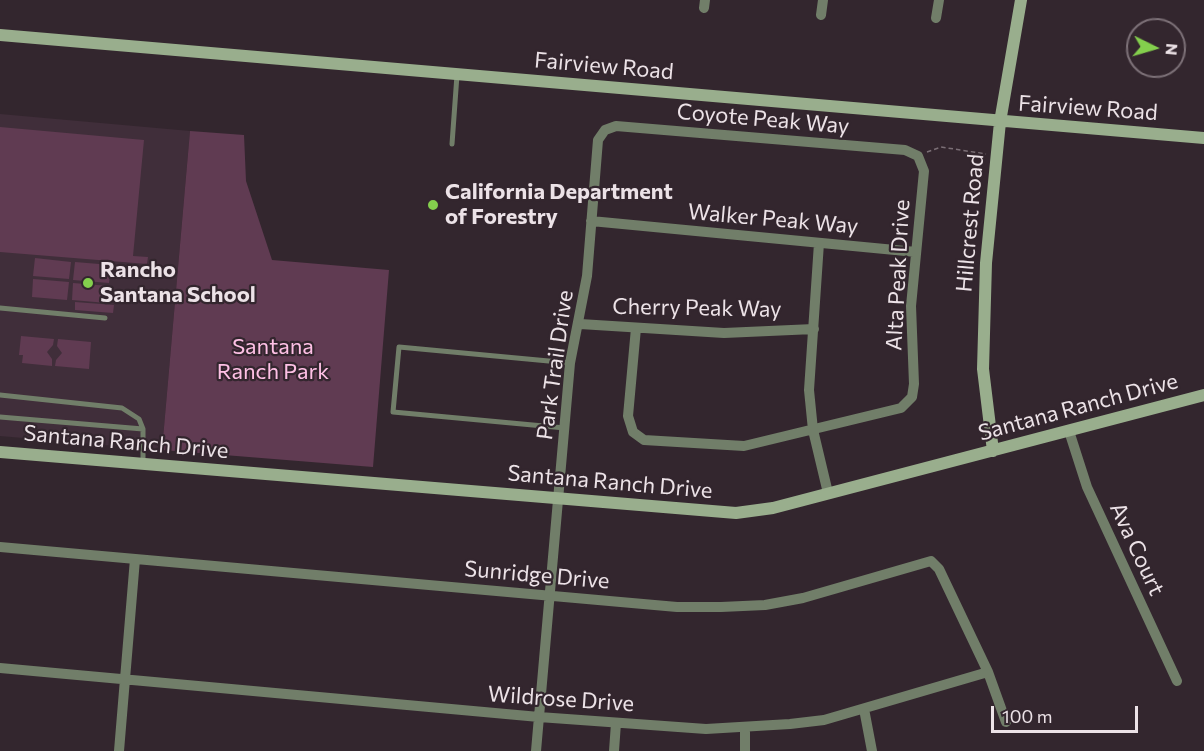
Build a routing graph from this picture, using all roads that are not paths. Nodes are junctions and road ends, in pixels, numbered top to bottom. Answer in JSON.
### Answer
{"nodes":[{"id":1,"x":823,"y":0,"type":"edge"},
{"id":2,"x":939,"y":0,"type":"edge"},
{"id":3,"x":1021,"y":0,"type":"edge"},
{"id":4,"x":821,"y":15,"type":"dead end"},
{"id":5,"x":936,"y":18,"type":"dead end"},
{"id":6,"x":0,"y":34,"type":"edge"},
{"id":7,"x":457,"y":74,"type":"junction"},
{"id":8,"x":1000,"y":122,"type":"junction"},
{"id":9,"x":605,"y":130,"type":"joint"},
{"id":10,"x":1204,"y":138,"type":"edge"},
{"id":11,"x":452,"y":144,"type":"dead end"},
{"id":12,"x":918,"y":156,"type":"joint"},
{"id":13,"x":591,"y":221,"type":"junction"},
{"id":14,"x":819,"y":243,"type":"junction"},
{"id":15,"x":916,"y":252,"type":"junction"},
{"id":16,"x":0,"y":308,"type":"edge"},
{"id":17,"x":105,"y":318,"type":"dead end"},
{"id":18,"x":580,"y":324,"type":"junction"},
{"id":19,"x":636,"y":328,"type":"junction"},
{"id":20,"x":813,"y":328,"type":"junction"},
{"id":21,"x":570,"y":363,"type":"junction"},
{"id":22,"x":0,"y":395,"type":"edge"},
{"id":23,"x":1204,"y":395,"type":"edge"},
{"id":24,"x":0,"y":417,"type":"edge"},
{"id":25,"x":565,"y":428,"type":"junction"},
{"id":26,"x":143,"y":429,"type":"junction"},
{"id":27,"x":813,"y":430,"type":"junction"},
{"id":28,"x":1069,"y":431,"type":"junction"},
{"id":29,"x":993,"y":451,"type":"junction"},
{"id":30,"x":0,"y":452,"type":"edge"},
{"id":31,"x":142,"y":464,"type":"junction"},
{"id":32,"x":828,"y":494,"type":"junction"},
{"id":33,"x":558,"y":500,"type":"junction"},
{"id":34,"x":0,"y":547,"type":"edge"},
{"id":35,"x":135,"y":559,"type":"junction"},
{"id":36,"x":550,"y":595,"type":"junction"},
{"id":37,"x":0,"y":668,"type":"edge"},
{"id":38,"x":988,"y":672,"type":"junction"},
{"id":39,"x":125,"y":680,"type":"junction"},
{"id":40,"x":1177,"y":681,"type":"dead end"},
{"id":41,"x":864,"y":709,"type":"junction"},
{"id":42,"x":539,"y":717,"type":"junction"},
{"id":43,"x":1006,"y":722,"type":"dead end"},
{"id":44,"x":615,"y":723,"type":"junction"},
{"id":45,"x":746,"y":728,"type":"junction"},
{"id":46,"x":120,"y":751,"type":"edge"},
{"id":47,"x":536,"y":751,"type":"edge"},
{"id":48,"x":614,"y":751,"type":"edge"},
{"id":49,"x":745,"y":751,"type":"edge"},
{"id":50,"x":872,"y":751,"type":"edge"}],
"edges":[{"from":1,"to":4,"type":"street"},
{"from":2,"to":5,"type":"street"},
{"from":3,"to":8,"type":"street","name":"Hillcrest Road"},
{"from":6,"to":7,"type":"street","name":"Fairview Road"},
{"from":7,"to":8,"type":"street","name":"Fairview Road"},
{"from":7,"to":11,"type":"lane"},
{"from":8,"to":10,"type":"street","name":"Fairview Road"},
{"from":8,"to":29,"type":"street","name":"Hillcrest Road"},
{"from":9,"to":12,"type":"street","name":"Coyote Peak Way"},
{"from":9,"to":13,"type":"street","name":"Park Trail Drive"},
{"from":12,"to":15,"type":"street","name":"Alta Peak Drive"},
{"from":13,"to":14,"type":"street","name":"Walker Peak Way"},
{"from":13,"to":18,"type":"street","name":"Park Trail Drive"},
{"from":14,"to":15,"type":"street","name":"Walker Peak Way"},
{"from":14,"to":20,"type":"street"},
{"from":15,"to":27,"type":"street","name":"Alta Peak Drive"},
{"from":16,"to":17,"type":"lane"},
{"from":18,"to":19,"type":"street","name":"Cherry Peak Way"},
{"from":18,"to":21,"type":"street","name":"Park Trail Drive"},
{"from":19,"to":20,"type":"street","name":"Cherry Peak Way"},
{"from":19,"to":27,"type":"street"},
{"from":20,"to":27,"type":"street"},
{"from":21,"to":25,"type":"street","name":"Park Trail Drive"},
{"from":21,"to":25,"type":"lane"},
{"from":22,"to":26,"type":"lane"},
{"from":23,"to":28,"type":"street","name":"Santana Ranch Drive"},
{"from":24,"to":26,"type":"lane"},
{"from":25,"to":33,"type":"street","name":"Park Trail Drive"},
{"from":26,"to":31,"type":"lane"},
{"from":27,"to":32,"type":"street"},
{"from":28,"to":29,"type":"street","name":"Santana Ranch Drive"},
{"from":28,"to":40,"type":"street","name":"Ava Court"},
{"from":29,"to":32,"type":"street","name":"Santana Ranch Drive"},
{"from":30,"to":31,"type":"street","name":"Santana Ranch Drive"},
{"from":31,"to":33,"type":"street","name":"Santana Ranch Drive"},
{"from":32,"to":33,"type":"street","name":"Santana Ranch Drive"},
{"from":33,"to":36,"type":"street","name":"Park Trail Drive"},
{"from":34,"to":35,"type":"street","name":"Sunridge Drive"},
{"from":35,"to":36,"type":"street","name":"Sunridge Drive"},
{"from":35,"to":39,"type":"street"},
{"from":36,"to":38,"type":"street","name":"Sunridge Drive"},
{"from":36,"to":42,"type":"street","name":"Park Trail Drive"},
{"from":37,"to":39,"type":"street","name":"Wildrose Drive"},
{"from":38,"to":41,"type":"street","name":"Wildrose Drive"},
{"from":38,"to":43,"type":"street"},
{"from":39,"to":42,"type":"street","name":"Wildrose Drive"},
{"from":39,"to":46,"type":"street"},
{"from":41,"to":45,"type":"street","name":"Wildrose Drive"},
{"from":41,"to":50,"type":"street"},
{"from":42,"to":44,"type":"street","name":"Wildrose Drive"},
{"from":42,"to":47,"type":"street","name":"Park Trail Drive"},
{"from":44,"to":45,"type":"street","name":"Wildrose Drive"},
{"from":44,"to":48,"type":"street"},
{"from":45,"to":49,"type":"street"}]}
